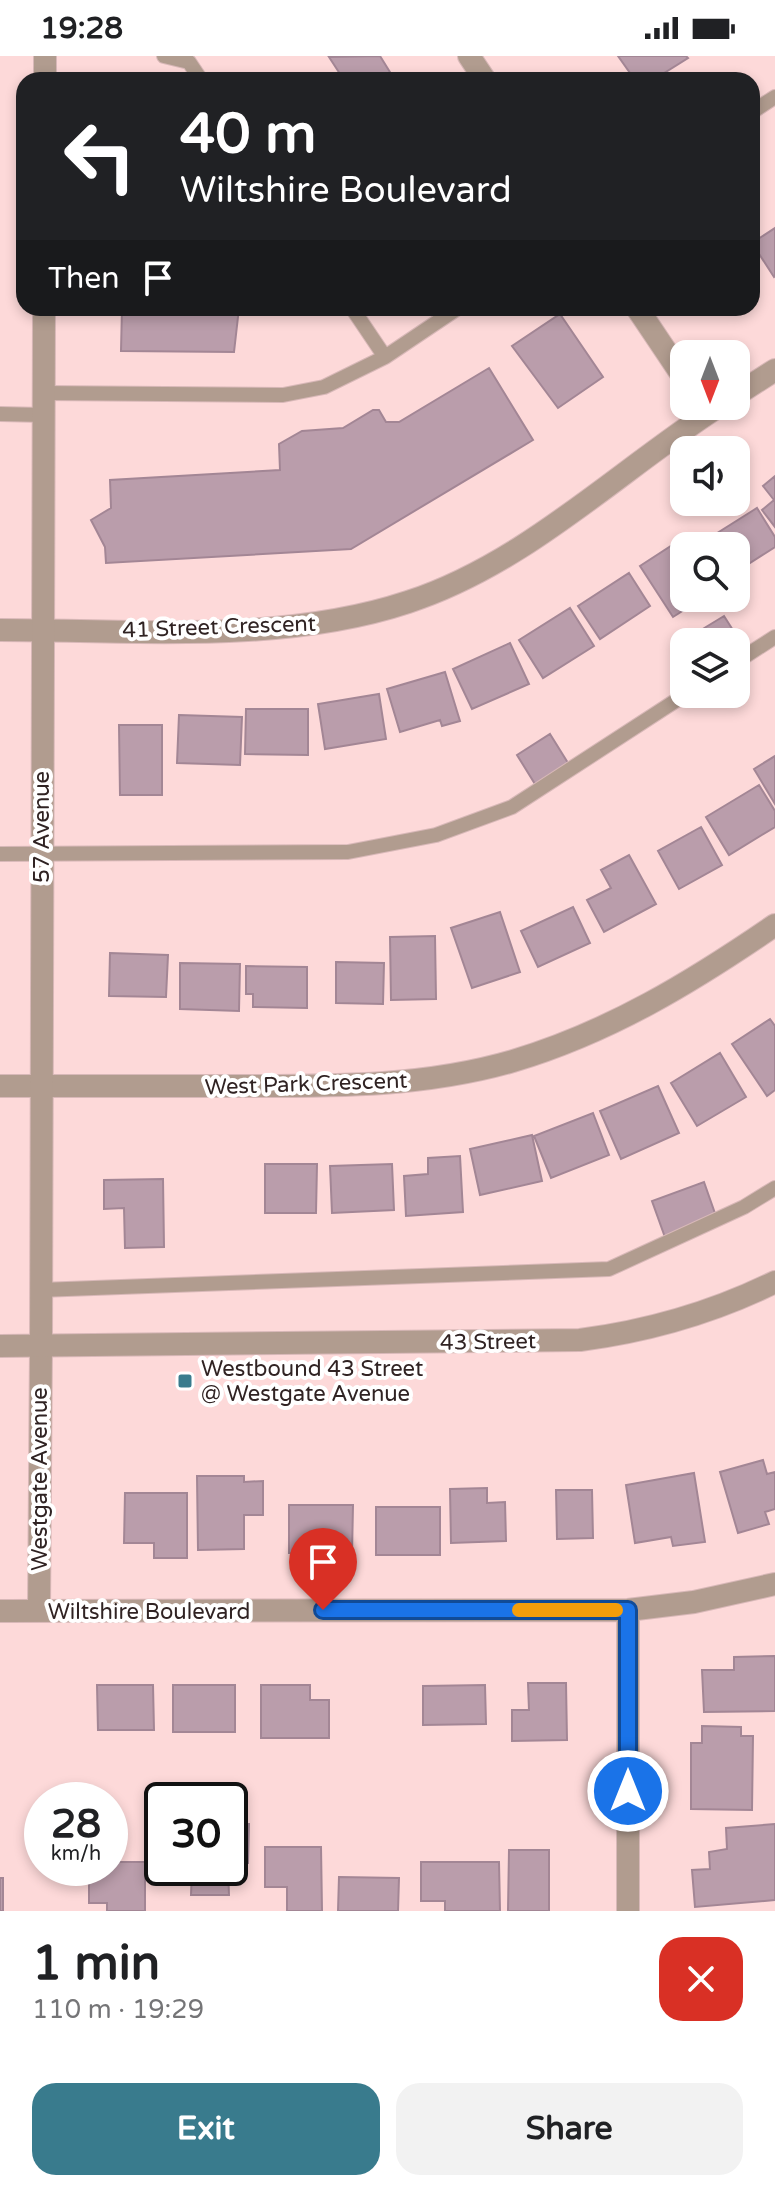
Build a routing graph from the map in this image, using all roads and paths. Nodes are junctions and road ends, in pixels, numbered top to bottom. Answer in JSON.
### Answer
{"nodes":[{"id":1,"x":164,"y":56,"type":"edge"},
{"id":2,"x":196,"y":72,"type":"edge"},
{"id":3,"x":44,"y":316,"type":"edge"},
{"id":4,"x":357,"y":316,"type":"edge"},
{"id":5,"x":446,"y":316,"type":"edge"},
{"id":6,"x":642,"y":316,"type":"edge"},
{"id":7,"x":385,"y":357,"type":"junction"},
{"id":8,"x":670,"y":357,"type":"edge"},
{"id":9,"x":775,"y":370,"type":"edge"},
{"id":10,"x":750,"y":386,"type":"edge"},
{"id":11,"x":43,"y":404,"type":"junction"},
{"id":12,"x":0,"y":414,"type":"edge"},
{"id":13,"x":694,"y":420,"type":"edge"},
{"id":14,"x":0,"y":630,"type":"edge"},
{"id":15,"x":42,"y":630,"type":"junction"},
{"id":16,"x":775,"y":637,"type":"edge"},
{"id":17,"x":750,"y":653,"type":"edge"},
{"id":18,"x":670,"y":704,"type":"edge"},
{"id":19,"x":41,"y":853,"type":"junction"},
{"id":20,"x":0,"y":854,"type":"edge"},
{"id":21,"x":775,"y":925,"type":"edge"},
{"id":22,"x":0,"y":1086,"type":"edge"},
{"id":23,"x":41,"y":1086,"type":"junction"},
{"id":24,"x":775,"y":1188,"type":"edge"},
{"id":25,"x":775,"y":1282,"type":"edge"},
{"id":26,"x":40,"y":1290,"type":"junction"},
{"id":27,"x":0,"y":1346,"type":"edge"},
{"id":28,"x":41,"y":1346,"type":"junction"},
{"id":29,"x":775,"y":1584,"type":"edge"},
{"id":30,"x":628,"y":1610,"type":"junction"},
{"id":31,"x":0,"y":1611,"type":"edge"},
{"id":32,"x":39,"y":1611,"type":"junction"},
{"id":33,"x":628,"y":1911,"type":"edge"}],
"edges":[{"from":1,"to":2,"type":"lane"},
{"from":3,"to":11,"type":"street","name":"57 Avenue"},
{"from":4,"to":7,"type":"lane"},
{"from":5,"to":7,"type":"lane"},
{"from":6,"to":8,"type":"street"},
{"from":7,"to":11,"type":"lane"},
{"from":9,"to":10,"type":"street"},
{"from":11,"to":12,"type":"lane"},
{"from":11,"to":15,"type":"street","name":"57 Avenue"},
{"from":13,"to":15,"type":"street","name":"41 Street Crescent"},
{"from":14,"to":15,"type":"street","name":"41 Street Crescent"},
{"from":15,"to":19,"type":"street","name":"57 Avenue"},
{"from":16,"to":17,"type":"lane"},
{"from":18,"to":19,"type":"lane"},
{"from":19,"to":20,"type":"lane"},
{"from":19,"to":23,"type":"street","name":"57 Avenue"},
{"from":21,"to":23,"type":"street","name":"West Park Crescent"},
{"from":22,"to":23,"type":"street","name":"West Park Crescent"},
{"from":23,"to":26,"type":"street","name":"57 Avenue"},
{"from":24,"to":26,"type":"lane"},
{"from":25,"to":28,"type":"street","name":"43 Street"},
{"from":26,"to":28,"type":"street","name":"57 Avenue"},
{"from":27,"to":28,"type":"street","name":"43 Street"},
{"from":28,"to":32,"type":"street","name":"Westgate Avenue"},
{"from":29,"to":30,"type":"street","name":"Wiltshire Boulevard"},
{"from":30,"to":32,"type":"street","name":"Wiltshire Boulevard"},
{"from":30,"to":33,"type":"street"},
{"from":31,"to":32,"type":"street","name":"Wiltshire Boulevard"}]}
